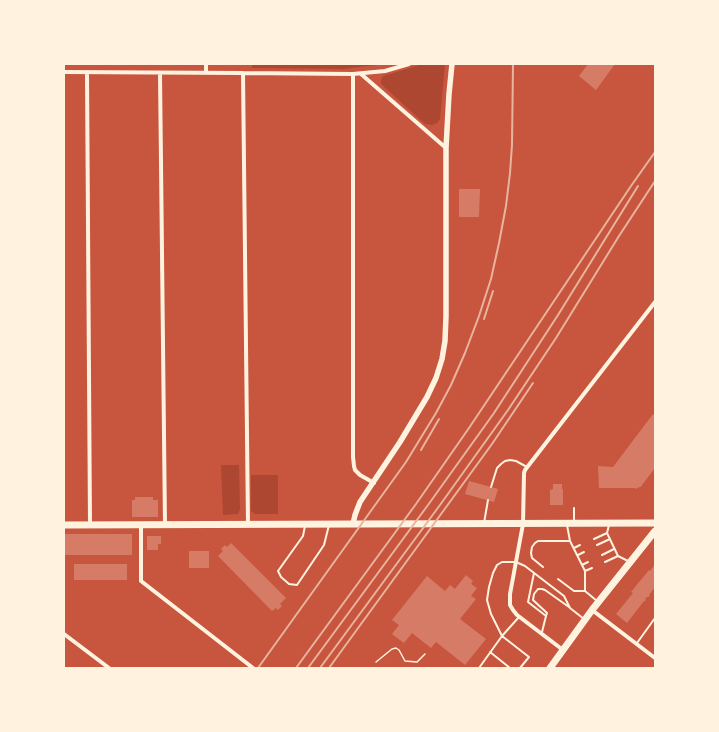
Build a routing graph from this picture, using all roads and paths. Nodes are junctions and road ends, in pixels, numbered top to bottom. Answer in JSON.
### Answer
{"nodes":[{"id":1,"x":206,"y":64,"type":"edge"},
{"id":2,"x":409,"y":64,"type":"edge"},
{"id":3,"x":452,"y":64,"type":"edge"},
{"id":4,"x":64,"y":72,"type":"edge"},
{"id":5,"x":87,"y":73,"type":"junction"},
{"id":6,"x":160,"y":73,"type":"junction"},
{"id":7,"x":206,"y":73,"type":"junction"},
{"id":8,"x":243,"y":73,"type":"junction"},
{"id":9,"x":353,"y":74,"type":"junction"},
{"id":10,"x":361,"y":74,"type":"junction"},
{"id":11,"x":446,"y":148,"type":"junction"},
{"id":12,"x":655,"y":302,"type":"edge"},
{"id":13,"x":527,"y":467,"type":"junction"},
{"id":14,"x":374,"y":483,"type":"junction"},
{"id":15,"x":491,"y":487,"type":"dead end"},
{"id":16,"x":488,"y":500,"type":"dead end"},
{"id":17,"x":574,"y":508,"type":"dead end"},
{"id":18,"x":655,"y":523,"type":"edge"},
{"id":19,"x":306,"y":524,"type":"junction"},
{"id":20,"x":330,"y":524,"type":"junction"},
{"id":21,"x":353,"y":524,"type":"junction"},
{"id":22,"x":483,"y":524,"type":"junction"},
{"id":23,"x":523,"y":524,"type":"junction"},
{"id":24,"x":570,"y":524,"type":"junction"},
{"id":25,"x":610,"y":524,"type":"junction"},
{"id":26,"x":64,"y":525,"type":"edge"},
{"id":27,"x":90,"y":525,"type":"junction"},
{"id":28,"x":141,"y":525,"type":"junction"},
{"id":29,"x":165,"y":525,"type":"junction"},
{"id":30,"x":248,"y":525,"type":"junction"},
{"id":31,"x":655,"y":531,"type":"edge"},
{"id":32,"x":607,"y":533,"type":"junction"},
{"id":33,"x":594,"y":538,"type":"dead end"},
{"id":34,"x":610,"y":539,"type":"junction"},
{"id":35,"x":570,"y":541,"type":"junction"},
{"id":36,"x":580,"y":545,"type":"dead end"},
{"id":37,"x":597,"y":545,"type":"dead end"},
{"id":38,"x":574,"y":548,"type":"junction"},
{"id":39,"x":614,"y":549,"type":"junction"},
{"id":40,"x":584,"y":552,"type":"dead end"},
{"id":41,"x":602,"y":555,"type":"dead end"},
{"id":42,"x":577,"y":556,"type":"junction"},
{"id":43,"x":618,"y":556,"type":"junction"},
{"id":44,"x":516,"y":562,"type":"junction"},
{"id":45,"x":588,"y":562,"type":"dead end"},
{"id":46,"x":605,"y":562,"type":"dead end"},
{"id":47,"x":630,"y":562,"type":"junction"},
{"id":48,"x":582,"y":565,"type":"junction"},
{"id":49,"x":543,"y":567,"type":"dead end"},
{"id":50,"x":592,"y":568,"type":"dead end"},
{"id":51,"x":586,"y":572,"type":"junction"},
{"id":52,"x":534,"y":573,"type":"junction"},
{"id":53,"x":558,"y":579,"type":"dead end"},
{"id":54,"x":585,"y":592,"type":"junction"},
{"id":55,"x":599,"y":602,"type":"junction"},
{"id":56,"x":570,"y":608,"type":"junction"},
{"id":57,"x":592,"y":610,"type":"junction"},
{"id":58,"x":546,"y":616,"type":"junction"},
{"id":59,"x":519,"y":617,"type":"junction"},
{"id":60,"x":655,"y":618,"type":"edge"},
{"id":61,"x":585,"y":620,"type":"junction"},
{"id":62,"x":64,"y":634,"type":"edge"},
{"id":63,"x":541,"y":634,"type":"junction"},
{"id":64,"x":502,"y":636,"type":"junction"},
{"id":65,"x":637,"y":644,"type":"junction"},
{"id":66,"x":563,"y":650,"type":"junction"},
{"id":67,"x":490,"y":652,"type":"junction"},
{"id":68,"x":425,"y":654,"type":"dead end"},
{"id":69,"x":655,"y":658,"type":"edge"},
{"id":70,"x":376,"y":662,"type":"dead end"},
{"id":71,"x":109,"y":668,"type":"edge"},
{"id":72,"x":253,"y":668,"type":"edge"},
{"id":73,"x":479,"y":668,"type":"edge"},
{"id":74,"x":510,"y":668,"type":"edge"},
{"id":75,"x":520,"y":668,"type":"edge"},
{"id":76,"x":550,"y":668,"type":"edge"}],
"edges":[{"from":1,"to":7,"type":"street"},
{"from":2,"to":10,"type":"street"},
{"from":3,"to":11,"type":"street"},
{"from":4,"to":5,"type":"street"},
{"from":5,"to":6,"type":"street"},
{"from":5,"to":27,"type":"street"},
{"from":6,"to":7,"type":"street"},
{"from":6,"to":29,"type":"street"},
{"from":7,"to":8,"type":"street"},
{"from":8,"to":9,"type":"street"},
{"from":8,"to":30,"type":"street"},
{"from":9,"to":10,"type":"street"},
{"from":9,"to":14,"type":"street"},
{"from":10,"to":11,"type":"street"},
{"from":11,"to":14,"type":"street"},
{"from":12,"to":13,"type":"street"},
{"from":13,"to":15,"type":"lane"},
{"from":13,"to":23,"type":"street"},
{"from":14,"to":21,"type":"street"},
{"from":16,"to":22,"type":"lane"},
{"from":17,"to":24,"type":"lane"},
{"from":18,"to":25,"type":"main road"},
{"from":19,"to":20,"type":"main road"},
{"from":19,"to":20,"type":"lane"},
{"from":19,"to":30,"type":"main road"},
{"from":20,"to":21,"type":"main road"},
{"from":21,"to":22,"type":"main road"},
{"from":22,"to":23,"type":"main road"},
{"from":23,"to":24,"type":"main road"},
{"from":23,"to":44,"type":"street"},
{"from":24,"to":25,"type":"main road"},
{"from":24,"to":35,"type":"lane"},
{"from":25,"to":32,"type":"lane"},
{"from":26,"to":27,"type":"main road"},
{"from":27,"to":28,"type":"main road"},
{"from":28,"to":29,"type":"main road"},
{"from":28,"to":72,"type":"street"},
{"from":29,"to":30,"type":"main road"},
{"from":31,"to":47,"type":"main road"},
{"from":32,"to":33,"type":"lane"},
{"from":32,"to":34,"type":"lane"},
{"from":34,"to":37,"type":"lane"},
{"from":34,"to":39,"type":"lane"},
{"from":35,"to":38,"type":"lane"},
{"from":35,"to":49,"type":"lane"},
{"from":36,"to":38,"type":"lane"},
{"from":38,"to":42,"type":"lane"},
{"from":39,"to":41,"type":"lane"},
{"from":39,"to":43,"type":"lane"},
{"from":40,"to":42,"type":"lane"},
{"from":42,"to":48,"type":"lane"},
{"from":43,"to":46,"type":"lane"},
{"from":43,"to":47,"type":"lane"},
{"from":44,"to":52,"type":"lane"},
{"from":44,"to":59,"type":"street"},
{"from":44,"to":64,"type":"lane"},
{"from":45,"to":48,"type":"lane"},
{"from":47,"to":55,"type":"main road"},
{"from":48,"to":51,"type":"lane"},
{"from":50,"to":51,"type":"lane"},
{"from":51,"to":54,"type":"lane"},
{"from":52,"to":56,"type":"lane"},
{"from":52,"to":58,"type":"lane"},
{"from":53,"to":54,"type":"lane"},
{"from":54,"to":55,"type":"lane"},
{"from":55,"to":57,"type":"main road"},
{"from":56,"to":58,"type":"lane"},
{"from":56,"to":61,"type":"lane"},
{"from":57,"to":61,"type":"main road"},
{"from":57,"to":65,"type":"street"},
{"from":58,"to":63,"type":"lane"},
{"from":59,"to":63,"type":"street"},
{"from":59,"to":64,"type":"lane"},
{"from":60,"to":65,"type":"lane"},
{"from":61,"to":66,"type":"main road"},
{"from":62,"to":71,"type":"street"},
{"from":63,"to":66,"type":"street"},
{"from":64,"to":67,"type":"lane"},
{"from":64,"to":75,"type":"lane"},
{"from":65,"to":69,"type":"street"},
{"from":66,"to":76,"type":"main road"},
{"from":67,"to":73,"type":"lane"},
{"from":67,"to":74,"type":"lane"},
{"from":68,"to":70,"type":"path"}]}
